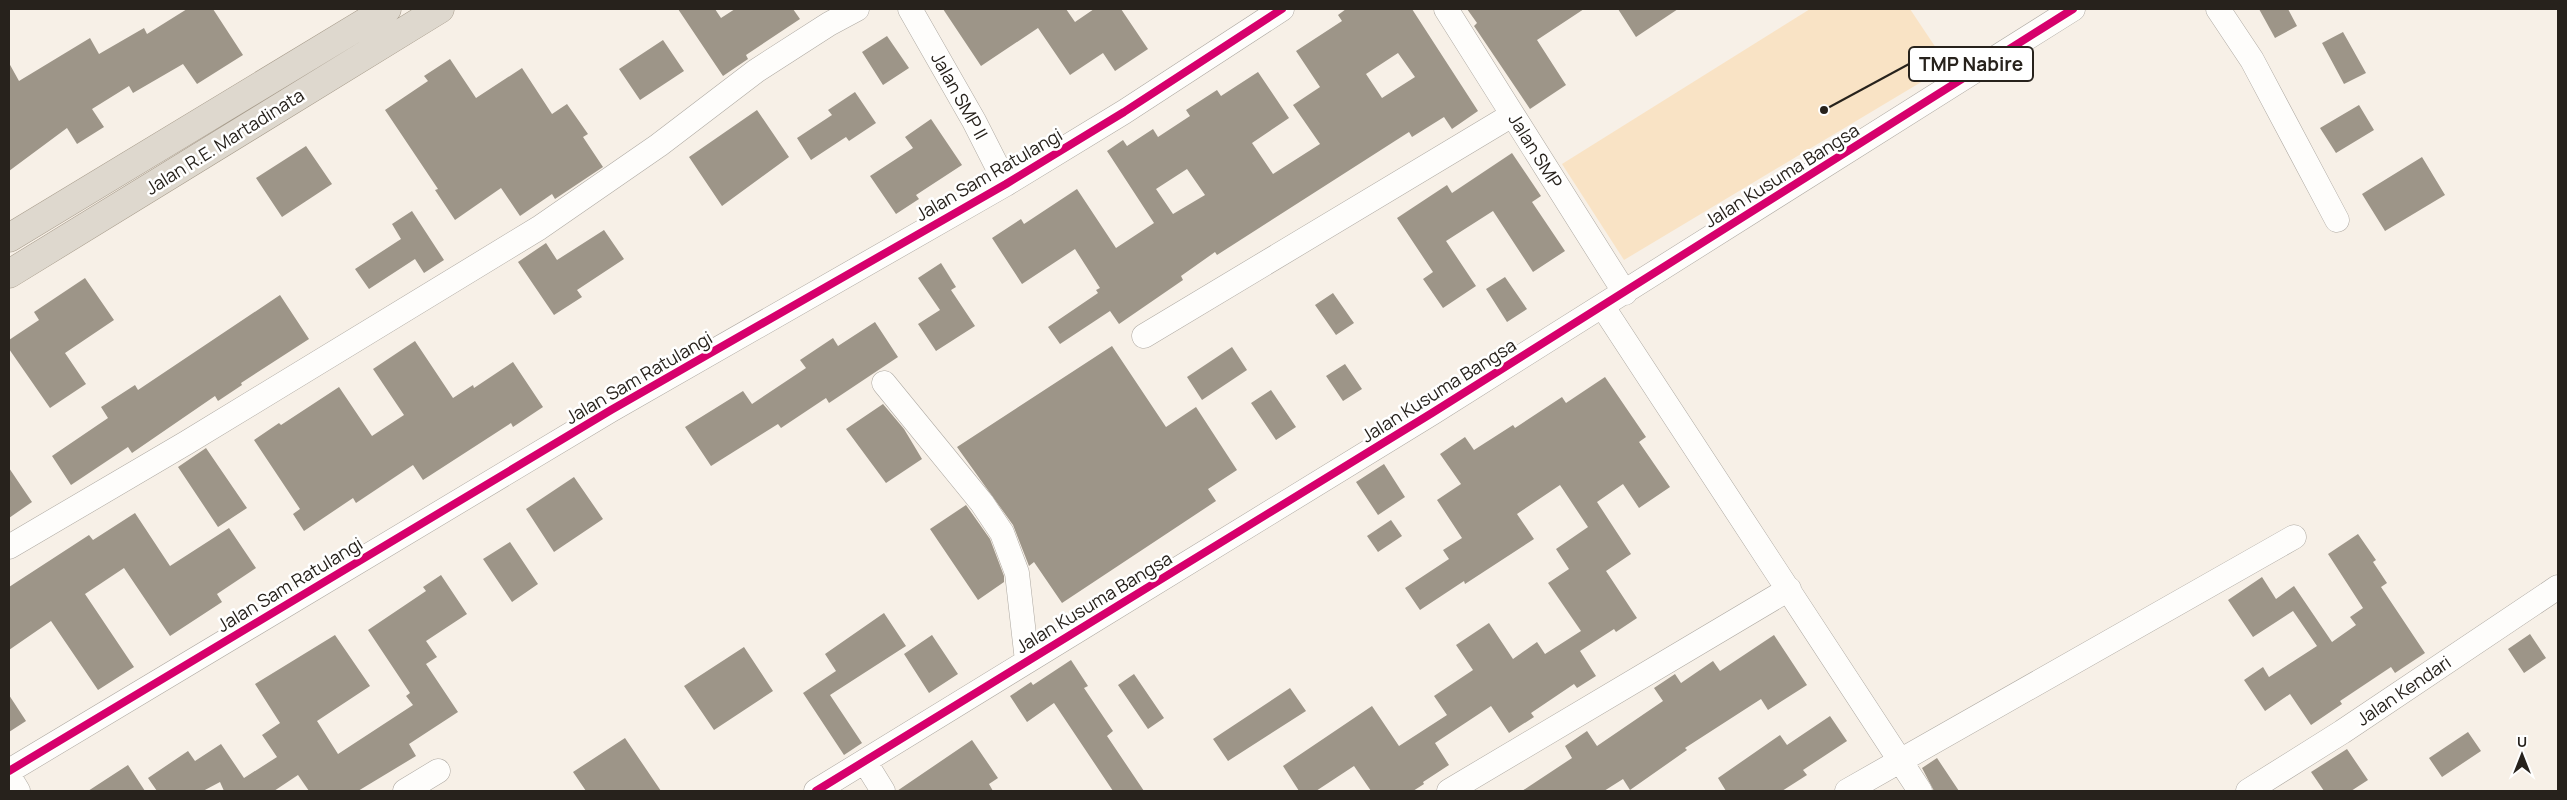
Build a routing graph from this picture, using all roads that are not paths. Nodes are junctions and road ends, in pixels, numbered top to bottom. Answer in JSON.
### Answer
{"nodes":[{"id":1,"x":387,"y":9,"type":"edge"},
{"id":2,"x":440,"y":9,"type":"edge"},
{"id":3,"x":857,"y":9,"type":"edge"},
{"id":4,"x":910,"y":9,"type":"edge"},
{"id":5,"x":1282,"y":9,"type":"edge"},
{"id":6,"x":1446,"y":9,"type":"edge"},
{"id":7,"x":2073,"y":9,"type":"edge"},
{"id":8,"x":2218,"y":9,"type":"edge"},
{"id":9,"x":1512,"y":115,"type":"junction"},
{"id":10,"x":1006,"y":184,"type":"junction"},
{"id":11,"x":71,"y":200,"type":"junction"},
{"id":12,"x":2337,"y":220,"type":"dead end"},
{"id":13,"x":89,"y":226,"type":"junction"},
{"id":14,"x":9,"y":238,"type":"edge"},
{"id":15,"x":9,"y":274,"type":"edge"},
{"id":16,"x":1625,"y":293,"type":"junction"},
{"id":17,"x":1603,"y":307,"type":"junction"},
{"id":18,"x":1144,"y":336,"type":"dead end"},
{"id":19,"x":884,"y":383,"type":"dead end"},
{"id":20,"x":2294,"y":537,"type":"dead end"},
{"id":21,"x":9,"y":547,"type":"edge"},
{"id":22,"x":2558,"y":587,"type":"edge"},
{"id":23,"x":1789,"y":590,"type":"junction"},
{"id":24,"x":1027,"y":661,"type":"junction"},
{"id":25,"x":1900,"y":761,"type":"junction"},
{"id":26,"x":865,"y":762,"type":"junction"},
{"id":27,"x":9,"y":771,"type":"edge"},
{"id":28,"x":438,"y":771,"type":"dead end"},
{"id":29,"x":9,"y":776,"type":"edge"},
{"id":30,"x":18,"y":791,"type":"edge"},
{"id":31,"x":406,"y":791,"type":"edge"},
{"id":32,"x":816,"y":791,"type":"edge"},
{"id":33,"x":883,"y":791,"type":"edge"},
{"id":34,"x":1449,"y":791,"type":"edge"},
{"id":35,"x":1847,"y":791,"type":"edge"},
{"id":36,"x":1920,"y":791,"type":"edge"},
{"id":37,"x":2248,"y":791,"type":"edge"}],
"edges":[{"from":1,"to":11,"type":"highway","name":"Jalan R.E. Martadinata"},
{"from":2,"to":13,"type":"highway","name":"Jalan R.E. Martadinata"},
{"from":3,"to":21,"type":"street"},
{"from":4,"to":10,"type":"street","name":"Jalan SMP II"},
{"from":5,"to":10,"type":"street","name":"Jalan Sam Ratulangi"},
{"from":6,"to":9,"type":"street","name":"Jalan SMP"},
{"from":7,"to":16,"type":"street","name":"Jalan Kusuma Bangsa"},
{"from":8,"to":12,"type":"street"},
{"from":9,"to":16,"type":"street","name":"Jalan SMP"},
{"from":9,"to":18,"type":"street"},
{"from":10,"to":27,"type":"street","name":"Jalan Sam Ratulangi"},
{"from":11,"to":13,"type":"highway"},
{"from":11,"to":14,"type":"highway","name":"Jalan R.E. Martadinata"},
{"from":13,"to":15,"type":"highway","name":"Jalan R.E. Martadinata"},
{"from":16,"to":17,"type":"street","name":"Jalan Kusuma Bangsa"},
{"from":17,"to":23,"type":"street"},
{"from":17,"to":24,"type":"street","name":"Jalan Kusuma Bangsa"},
{"from":19,"to":24,"type":"street"},
{"from":20,"to":25,"type":"street"},
{"from":22,"to":37,"type":"street","name":"Jalan Kendari"},
{"from":23,"to":25,"type":"street"},
{"from":23,"to":34,"type":"street"},
{"from":24,"to":26,"type":"street","name":"Jalan Kusuma Bangsa"},
{"from":25,"to":35,"type":"street"},
{"from":25,"to":36,"type":"street"},
{"from":26,"to":32,"type":"street","name":"Jalan Kusuma Bangsa"},
{"from":26,"to":33,"type":"street"},
{"from":28,"to":31,"type":"street"},
{"from":29,"to":30,"type":"street"}]}
